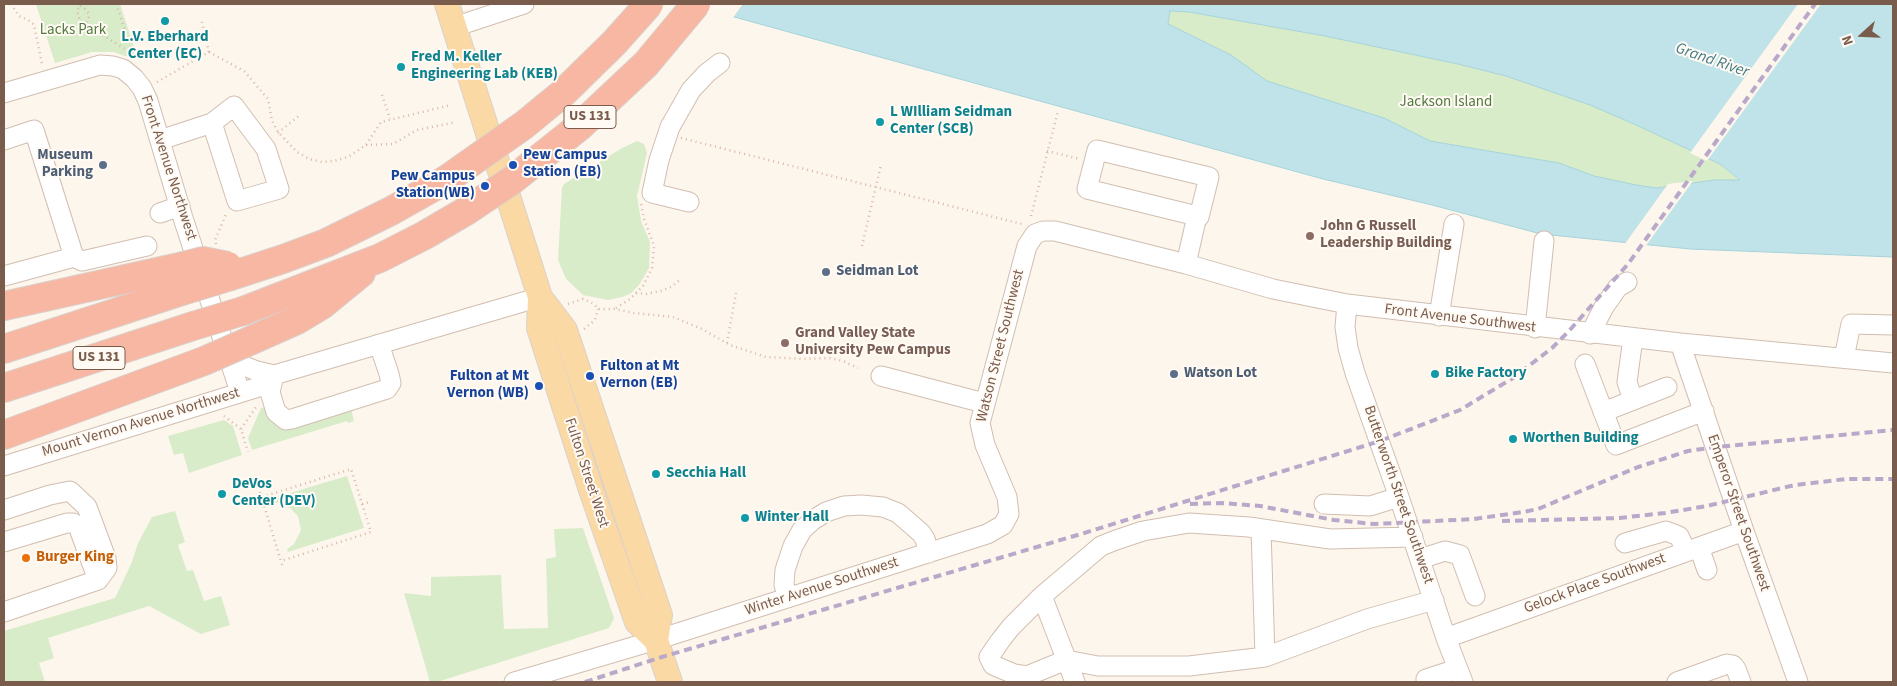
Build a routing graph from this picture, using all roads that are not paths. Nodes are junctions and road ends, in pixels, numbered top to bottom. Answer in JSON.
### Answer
{"nodes":[{"id":1,"x":446,"y":4,"type":"edge"},
{"id":2,"x":524,"y":4,"type":"edge"},
{"id":3,"x":649,"y":4,"type":"edge"},
{"id":4,"x":696,"y":4,"type":"edge"},
{"id":5,"x":454,"y":27,"type":"junction"},
{"id":6,"x":720,"y":63,"type":"dead end"},
{"id":7,"x":4,"y":93,"type":"edge"},
{"id":8,"x":212,"y":123,"type":"junction"},
{"id":9,"x":4,"y":140,"type":"edge"},
{"id":10,"x":160,"y":140,"type":"junction"},
{"id":11,"x":688,"y":202,"type":"dead end"},
{"id":12,"x":182,"y":212,"type":"junction"},
{"id":13,"x":1197,"y":216,"type":"junction"},
{"id":14,"x":162,"y":218,"type":"dead end"},
{"id":15,"x":1454,"y":224,"type":"dead end"},
{"id":16,"x":1029,"y":225,"type":"joint"},
{"id":17,"x":1544,"y":241,"type":"dead end"},
{"id":18,"x":147,"y":246,"type":"dead end"},
{"id":19,"x":74,"y":257,"type":"junction"},
{"id":20,"x":380,"y":258,"type":"junction"},
{"id":21,"x":1186,"y":264,"type":"junction"},
{"id":22,"x":4,"y":276,"type":"edge"},
{"id":23,"x":179,"y":279,"type":"junction"},
{"id":24,"x":1627,"y":282,"type":"dead end"},
{"id":25,"x":540,"y":297,"type":"junction"},
{"id":26,"x":1347,"y":304,"type":"junction"},
{"id":27,"x":4,"y":306,"type":"edge"},
{"id":28,"x":1439,"y":316,"type":"junction"},
{"id":29,"x":1893,"y":324,"type":"edge"},
{"id":30,"x":1535,"y":328,"type":"junction"},
{"id":31,"x":1590,"y":334,"type":"junction"},
{"id":32,"x":1633,"y":338,"type":"junction"},
{"id":33,"x":379,"y":344,"type":"junction"},
{"id":34,"x":1680,"y":344,"type":"junction"},
{"id":35,"x":4,"y":349,"type":"edge"},
{"id":36,"x":215,"y":356,"type":"junction"},
{"id":37,"x":1844,"y":358,"type":"junction"},
{"id":38,"x":1893,"y":363,"type":"edge"},
{"id":39,"x":1585,"y":364,"type":"dead end"},
{"id":40,"x":274,"y":375,"type":"junction"},
{"id":41,"x":881,"y":376,"type":"dead end"},
{"id":42,"x":1667,"y":386,"type":"dead end"},
{"id":43,"x":4,"y":388,"type":"edge"},
{"id":44,"x":240,"y":392,"type":"junction"},
{"id":45,"x":1633,"y":400,"type":"junction"},
{"id":46,"x":984,"y":403,"type":"junction"},
{"id":47,"x":1704,"y":411,"type":"junction"},
{"id":48,"x":1603,"y":412,"type":"junction"},
{"id":49,"x":4,"y":435,"type":"edge"},
{"id":50,"x":4,"y":466,"type":"edge"},
{"id":51,"x":1399,"y":497,"type":"junction"},
{"id":52,"x":1324,"y":504,"type":"dead end"},
{"id":53,"x":4,"y":510,"type":"edge"},
{"id":54,"x":1261,"y":529,"type":"junction"},
{"id":55,"x":1744,"y":532,"type":"junction"},
{"id":56,"x":987,"y":534,"type":"joint"},
{"id":57,"x":1413,"y":537,"type":"junction"},
{"id":58,"x":4,"y":542,"type":"edge"},
{"id":59,"x":1625,"y":542,"type":"dead end"},
{"id":60,"x":1693,"y":549,"type":"junction"},
{"id":61,"x":929,"y":553,"type":"junction"},
{"id":62,"x":1420,"y":559,"type":"junction"},
{"id":63,"x":1707,"y":570,"type":"dead end"},
{"id":64,"x":98,"y":580,"type":"junction"},
{"id":65,"x":1042,"y":596,"type":"junction"},
{"id":66,"x":1475,"y":596,"type":"dead end"},
{"id":67,"x":788,"y":598,"type":"junction"},
{"id":68,"x":1434,"y":600,"type":"junction"},
{"id":69,"x":4,"y":612,"type":"edge"},
{"id":70,"x":1446,"y":638,"type":"junction"},
{"id":71,"x":656,"y":640,"type":"junction"},
{"id":72,"x":1265,"y":658,"type":"junction"},
{"id":73,"x":1066,"y":660,"type":"junction"},
{"id":74,"x":1460,"y":676,"type":"edge"},
{"id":75,"x":1426,"y":679,"type":"dead end"},
{"id":76,"x":514,"y":682,"type":"edge"},
{"id":77,"x":670,"y":682,"type":"edge"},
{"id":78,"x":1075,"y":682,"type":"edge"},
{"id":79,"x":1677,"y":682,"type":"edge"},
{"id":80,"x":1741,"y":682,"type":"edge"},
{"id":81,"x":1798,"y":682,"type":"edge"}],
"edges":[{"from":1,"to":5,"type":"main road","name":"Fulton Street West"},
{"from":2,"to":5,"type":"street"},
{"from":3,"to":23,"type":"highway","number":"US 131","bridge":true},
{"from":4,"to":20,"type":"highway","number":"US 131","bridge":true},
{"from":5,"to":25,"type":"main road","name":"Fulton Street West"},
{"from":6,"to":11,"type":"street"},
{"from":7,"to":10,"type":"street","name":"Front Avenue Northwest"},
{"from":8,"to":8,"type":"street"},
{"from":8,"to":10,"type":"street"},
{"from":9,"to":19,"type":"street"},
{"from":10,"to":12,"type":"street","name":"Front Avenue Northwest"},
{"from":12,"to":14,"type":"street"},
{"from":12,"to":36,"type":"street","name":"Front Avenue Northwest"},
{"from":13,"to":13,"type":"street"},
{"from":13,"to":21,"type":"street"},
{"from":15,"to":28,"type":"street"},
{"from":16,"to":21,"type":"street","name":"Front Avenue Southwest"},
{"from":16,"to":46,"type":"street","name":"Watson Street Southwest"},
{"from":17,"to":30,"type":"street"},
{"from":18,"to":19,"type":"street"},
{"from":19,"to":22,"type":"street"},
{"from":20,"to":36,"type":"highway","bridge":true},
{"from":20,"to":43,"type":"highway","number":"US 131","bridge":true},
{"from":21,"to":26,"type":"street","name":"Front Avenue Southwest"},
{"from":23,"to":27,"type":"highway"},
{"from":23,"to":35,"type":"highway","number":"US 131"},
{"from":24,"to":31,"type":"street"},
{"from":25,"to":33,"type":"street","name":"Mount Vernon Avenue Northwest"},
{"from":25,"to":71,"type":"main road","name":"Fulton Street West"},
{"from":26,"to":28,"type":"street","name":"Front Avenue Southwest"},
{"from":26,"to":51,"type":"street","name":"Butterworth Street Southwest"},
{"from":28,"to":30,"type":"street","name":"Front Avenue Southwest"},
{"from":29,"to":37,"type":"street"},
{"from":30,"to":31,"type":"street","name":"Front Avenue Southwest"},
{"from":31,"to":32,"type":"street","name":"Front Avenue Southwest"},
{"from":32,"to":34,"type":"street","name":"Front Avenue Southwest"},
{"from":32,"to":45,"type":"street"},
{"from":33,"to":40,"type":"street","name":"Mount Vernon Avenue Northwest"},
{"from":33,"to":40,"type":"street"},
{"from":34,"to":37,"type":"street","name":"Front Avenue Southwest"},
{"from":34,"to":47,"type":"street","name":"Emperor Street Southwest"},
{"from":36,"to":40,"type":"street","name":"Mount Vernon Avenue Northwest"},
{"from":36,"to":44,"type":"street","name":"Front Avenue Northwest"},
{"from":36,"to":49,"type":"highway"},
{"from":37,"to":38,"type":"street","name":"Front Avenue Southwest"},
{"from":39,"to":48,"type":"street"},
{"from":40,"to":44,"type":"street","name":"Mount Vernon Avenue Northwest"},
{"from":41,"to":46,"type":"street"},
{"from":42,"to":45,"type":"street"},
{"from":44,"to":50,"type":"street","name":"Mount Vernon Avenue Northwest"},
{"from":45,"to":48,"type":"street"},
{"from":46,"to":56,"type":"street","name":"Watson Street Southwest"},
{"from":47,"to":48,"type":"street"},
{"from":47,"to":55,"type":"street","name":"Emperor Street Southwest"},
{"from":51,"to":52,"type":"street"},
{"from":51,"to":57,"type":"street","name":"Butterworth Street Southwest"},
{"from":53,"to":64,"type":"street"},
{"from":54,"to":57,"type":"street"},
{"from":54,"to":65,"type":"street"},
{"from":54,"to":72,"type":"street"},
{"from":55,"to":60,"type":"street","name":"Gelock Place Southwest"},
{"from":55,"to":81,"type":"street","name":"Emperor Street Southwest"},
{"from":56,"to":61,"type":"street","name":"Winter Avenue Southwest"},
{"from":57,"to":62,"type":"street","name":"Butterworth Street Southwest"},
{"from":58,"to":64,"type":"street"},
{"from":59,"to":60,"type":"street"},
{"from":60,"to":63,"type":"street"},
{"from":60,"to":70,"type":"street","name":"Gelock Place Southwest"},
{"from":61,"to":67,"type":"street","name":"Winter Avenue Southwest"},
{"from":61,"to":67,"type":"street"},
{"from":62,"to":66,"type":"street"},
{"from":62,"to":68,"type":"street","name":"Butterworth Street Southwest"},
{"from":64,"to":69,"type":"street"},
{"from":65,"to":73,"type":"street"},
{"from":65,"to":73,"type":"street"},
{"from":67,"to":71,"type":"street","name":"Winter Avenue Southwest"},
{"from":68,"to":70,"type":"street","name":"Butterworth Street Southwest"},
{"from":68,"to":72,"type":"street"},
{"from":70,"to":74,"type":"street","name":"Butterworth Street Southwest"},
{"from":71,"to":76,"type":"street","name":"Winter Avenue Southwest"},
{"from":71,"to":77,"type":"main road","name":"Fulton Street West"},
{"from":72,"to":73,"type":"street"},
{"from":73,"to":78,"type":"street"},
{"from":74,"to":75,"type":"street"},
{"from":79,"to":80,"type":"street"}]}
